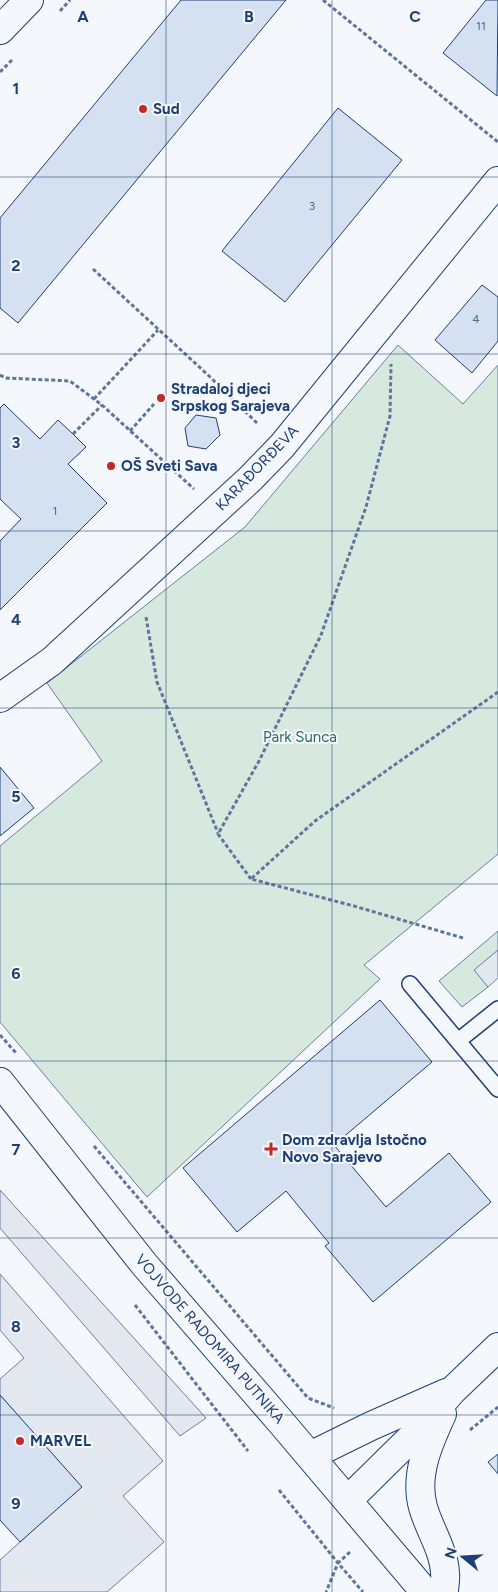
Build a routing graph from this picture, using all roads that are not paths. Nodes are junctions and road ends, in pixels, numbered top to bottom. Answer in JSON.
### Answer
{"nodes":[{"id":1,"x":29,"y":0,"type":"edge"},
{"id":2,"x":0,"y":30,"type":"edge"},
{"id":3,"x":498,"y":181,"type":"edge"},
{"id":4,"x":0,"y":698,"type":"edge"},
{"id":5,"x":410,"y":984,"type":"dead end"},
{"id":6,"x":498,"y":1009,"type":"edge"},
{"id":7,"x":458,"y":1042,"type":"junction"},
{"id":8,"x":0,"y":1082,"type":"edge"},
{"id":9,"x":498,"y":1090,"type":"edge"},
{"id":10,"x":498,"y":1347,"type":"edge"},
{"id":11,"x":452,"y":1391,"type":"junction"},
{"id":12,"x":310,"y":1456,"type":"junction"},
{"id":13,"x":348,"y":1500,"type":"junction"},
{"id":14,"x":425,"y":1592,"type":"edge"},
{"id":15,"x":444,"y":1592,"type":"edge"}],
"edges":[{"from":1,"to":2,"type":"main road"},
{"from":3,"to":4,"type":"main road","name":"KARAĐORĐEVA"},
{"from":5,"to":7,"type":"lane"},
{"from":6,"to":7,"type":"lane"},
{"from":7,"to":9,"type":"lane"},
{"from":8,"to":12,"type":"main road","name":"VOJVODE RADOMIRA PUTNIKA"},
{"from":10,"to":11,"type":"main road"},
{"from":11,"to":12,"type":"main road"},
{"from":11,"to":13,"type":"main road"},
{"from":11,"to":15,"type":"main road"},
{"from":12,"to":13,"type":"main road","name":"VOJVODE RADOMIRA PUTNIKA"},
{"from":13,"to":14,"type":"main road","name":"VOJVODE RADOMIRA PUTNIKA"}]}
